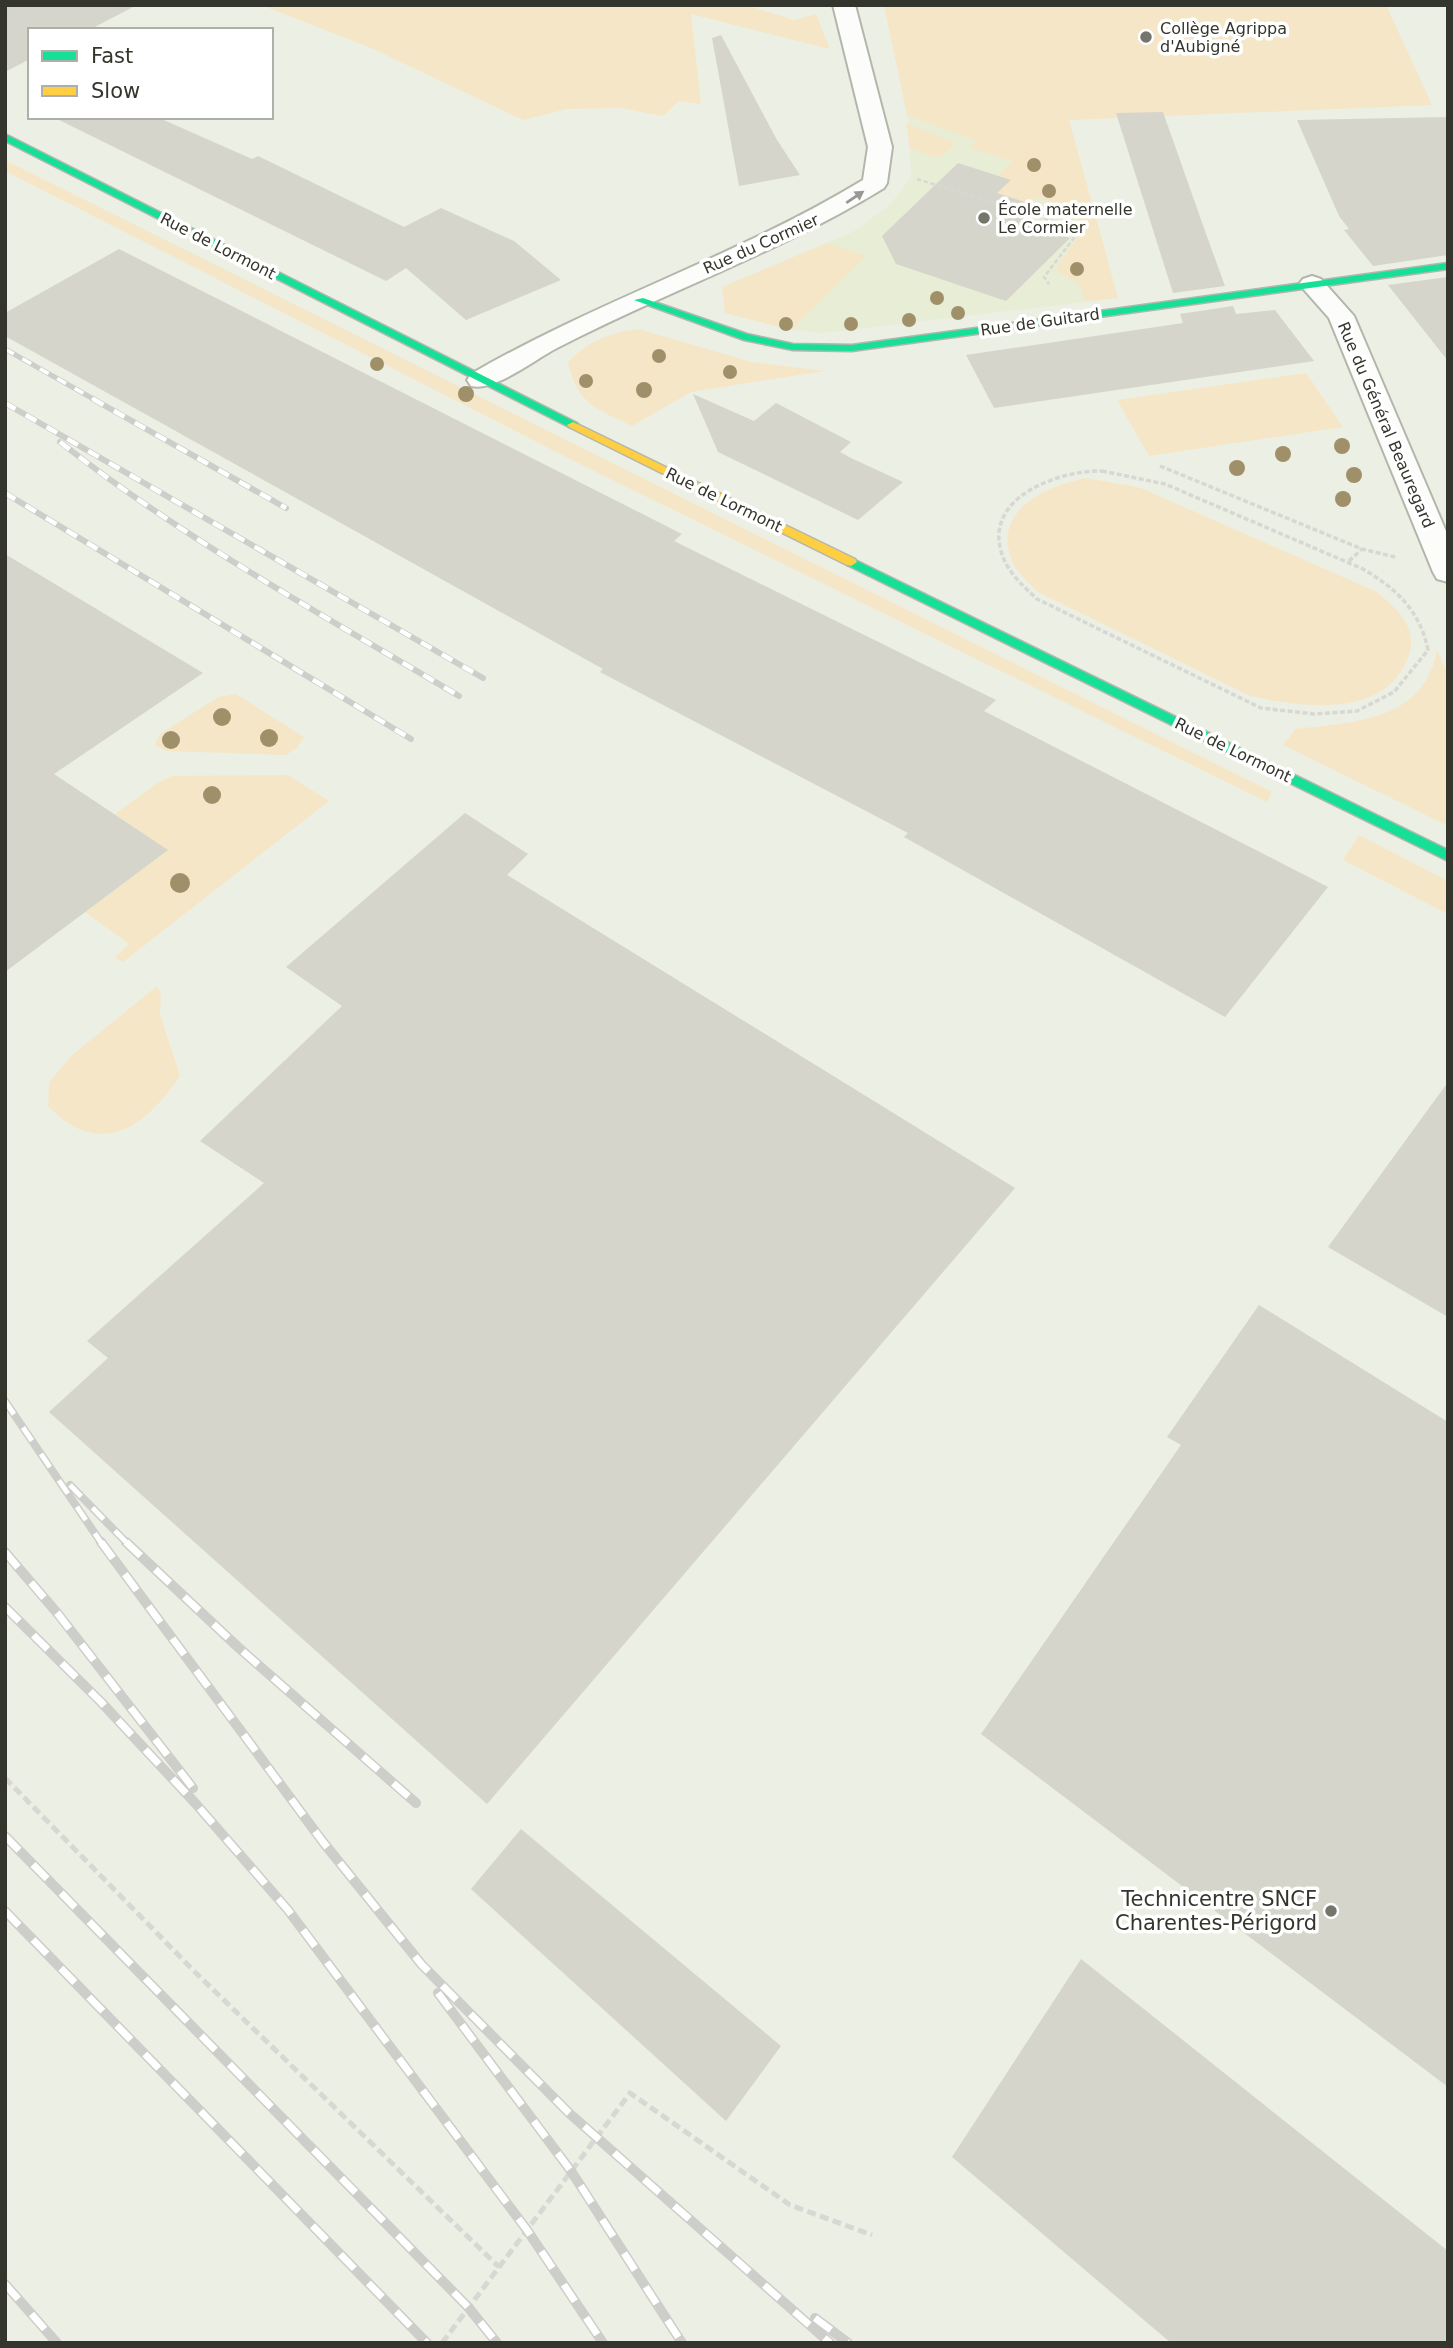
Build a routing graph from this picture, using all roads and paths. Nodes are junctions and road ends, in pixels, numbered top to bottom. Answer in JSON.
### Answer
{"nodes":[{"id":1,"x":844,"y":5,"type":"edge"},
{"id":2,"x":5,"y":137,"type":"edge"},
{"id":3,"x":876,"y":176,"type":"junction"},
{"id":4,"x":1448,"y":266,"type":"edge"},
{"id":5,"x":1312,"y":284,"type":"junction"},
{"id":6,"x":1051,"y":286,"type":"dead end"},
{"id":7,"x":639,"y":300,"type":"junction"},
{"id":8,"x":481,"y":380,"type":"junction"},
{"id":9,"x":1160,"y":466,"type":"dead end"},
{"id":10,"x":1362,"y":549,"type":"junction"},
{"id":11,"x":1442,"y":549,"type":"edge"},
{"id":12,"x":1349,"y":561,"type":"junction"},
{"id":13,"x":1448,"y":856,"type":"edge"},
{"id":14,"x":5,"y":1778,"type":"edge"},
{"id":15,"x":872,"y":2235,"type":"dead end"},
{"id":16,"x":499,"y":2267,"type":"junction"},
{"id":17,"x":442,"y":2343,"type":"edge"}],
"edges":[{"from":1,"to":3,"type":"street"},
{"from":2,"to":8,"type":"main road","name":"Rue de Lormont"},
{"from":3,"to":6,"type":"path"},
{"from":7,"to":3,"type":"street","name":"Rue du Cormier","one_way":true},
{"from":4,"to":5,"type":"main road","name":"Rue de Guitard"},
{"from":5,"to":7,"type":"main road","name":"Rue de Guitard"},
{"from":5,"to":11,"type":"street","name":"Rue du Général Beauregard"},
{"from":7,"to":8,"type":"street","name":"Rue du Cormier"},
{"from":8,"to":13,"type":"main road","name":"Rue de Lormont"},
{"from":9,"to":10,"type":"path"},
{"from":10,"to":11,"type":"path"},
{"from":10,"to":12,"type":"path"},
{"from":12,"to":12,"type":"path"},
{"from":14,"to":16,"type":"path"},
{"from":15,"to":16,"type":"path"},
{"from":16,"to":17,"type":"path"}]}
